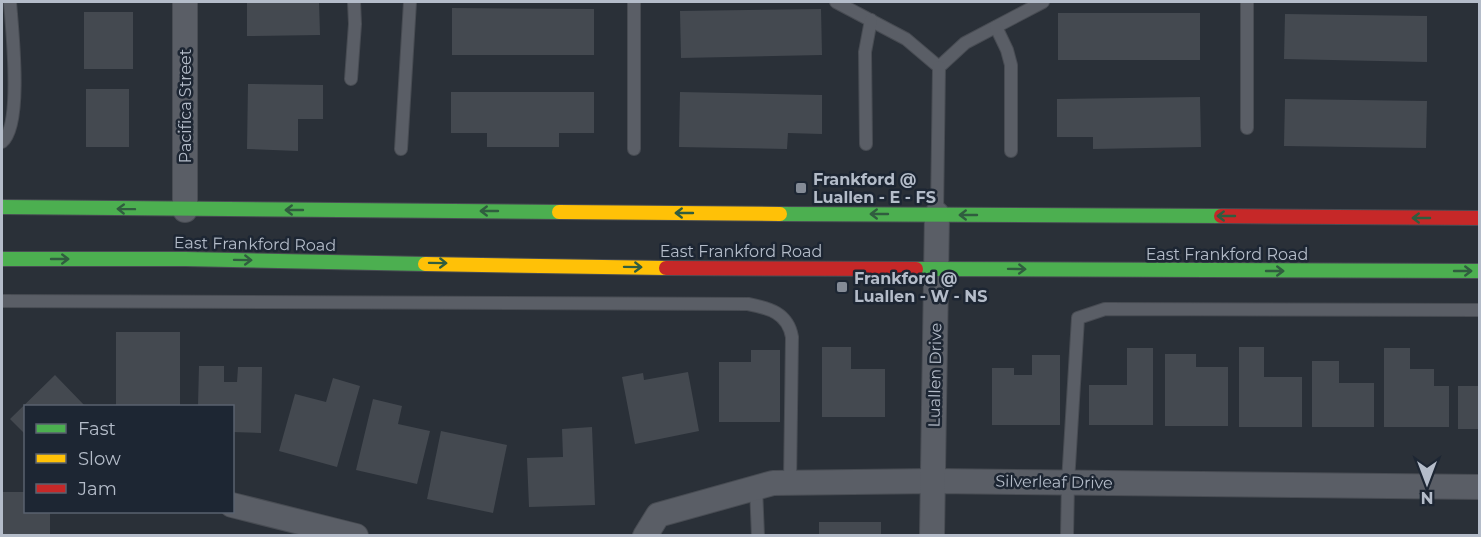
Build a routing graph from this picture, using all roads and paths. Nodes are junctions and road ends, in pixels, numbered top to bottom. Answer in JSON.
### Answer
{"nodes":[{"id":1,"x":10,"y":2,"type":"edge"},
{"id":2,"x":185,"y":2,"type":"edge"},
{"id":3,"x":354,"y":2,"type":"edge"},
{"id":4,"x":413,"y":2,"type":"edge"},
{"id":5,"x":634,"y":2,"type":"edge"},
{"id":6,"x":836,"y":2,"type":"edge"},
{"id":7,"x":1043,"y":2,"type":"edge"},
{"id":8,"x":1247,"y":2,"type":"edge"},
{"id":9,"x":871,"y":20,"type":"junction"},
{"id":10,"x":996,"y":27,"type":"junction"},
{"id":11,"x":939,"y":67,"type":"junction"},
{"id":12,"x":351,"y":79,"type":"dead end"},
{"id":13,"x":1247,"y":128,"type":"dead end"},
{"id":14,"x":2,"y":142,"type":"edge"},
{"id":15,"x":866,"y":144,"type":"dead end"},
{"id":16,"x":634,"y":148,"type":"dead end"},
{"id":17,"x":400,"y":149,"type":"dead end"},
{"id":18,"x":1011,"y":151,"type":"dead end"},
{"id":19,"x":2,"y":207,"type":"edge"},
{"id":20,"x":185,"y":210,"type":"junction"},
{"id":21,"x":937,"y":214,"type":"junction"},
{"id":22,"x":1479,"y":218,"type":"edge"},
{"id":23,"x":2,"y":260,"type":"edge"},
{"id":24,"x":937,"y":268,"type":"junction"},
{"id":25,"x":1479,"y":271,"type":"edge"},
{"id":26,"x":2,"y":301,"type":"edge"},
{"id":27,"x":1479,"y":310,"type":"edge"},
{"id":28,"x":934,"y":481,"type":"junction"},
{"id":29,"x":1068,"y":482,"type":"junction"},
{"id":30,"x":790,"y":483,"type":"junction"},
{"id":31,"x":1479,"y":487,"type":"edge"},
{"id":32,"x":756,"y":488,"type":"junction"},
{"id":33,"x":234,"y":506,"type":"edge"},
{"id":34,"x":356,"y":536,"type":"edge"},
{"id":35,"x":645,"y":536,"type":"edge"},
{"id":36,"x":758,"y":536,"type":"edge"},
{"id":37,"x":932,"y":536,"type":"edge"},
{"id":38,"x":1066,"y":536,"type":"edge"}],
"edges":[{"from":1,"to":14,"type":"lane"},
{"from":2,"to":20,"type":"street","name":"Pacifica Street"},
{"from":3,"to":12,"type":"lane"},
{"from":4,"to":17,"type":"lane"},
{"from":5,"to":16,"type":"lane"},
{"from":6,"to":9,"type":"lane"},
{"from":7,"to":10,"type":"lane"},
{"from":8,"to":13,"type":"lane"},
{"from":9,"to":11,"type":"lane"},
{"from":9,"to":15,"type":"lane"},
{"from":10,"to":11,"type":"lane"},
{"from":10,"to":18,"type":"lane"},
{"from":11,"to":21,"type":"lane"},
{"from":20,"to":19,"type":"main road","name":"East Frankford Road","one_way":true},
{"from":21,"to":20,"type":"main road","name":"East Frankford Road","one_way":true},
{"from":22,"to":21,"type":"main road","name":"East Frankford Road","one_way":true},
{"from":21,"to":24,"type":"street","name":"Luallen Drive"},
{"from":23,"to":24,"type":"main road","name":"East Frankford Road","one_way":true},
{"from":24,"to":25,"type":"main road","name":"East Frankford Road","one_way":true},
{"from":24,"to":28,"type":"street","name":"Luallen Drive"},
{"from":26,"to":30,"type":"lane"},
{"from":27,"to":29,"type":"lane"},
{"from":28,"to":29,"type":"street","name":"Silverleaf Drive"},
{"from":28,"to":30,"type":"street","name":"Silverleaf Drive"},
{"from":28,"to":37,"type":"street","name":"Luallen Drive"},
{"from":29,"to":31,"type":"street","name":"Silverleaf Drive"},
{"from":29,"to":38,"type":"lane"},
{"from":30,"to":32,"type":"street","name":"Silverleaf Drive"},
{"from":32,"to":35,"type":"street","name":"Silverleaf Drive"},
{"from":32,"to":36,"type":"lane"},
{"from":33,"to":34,"type":"street"}]}
